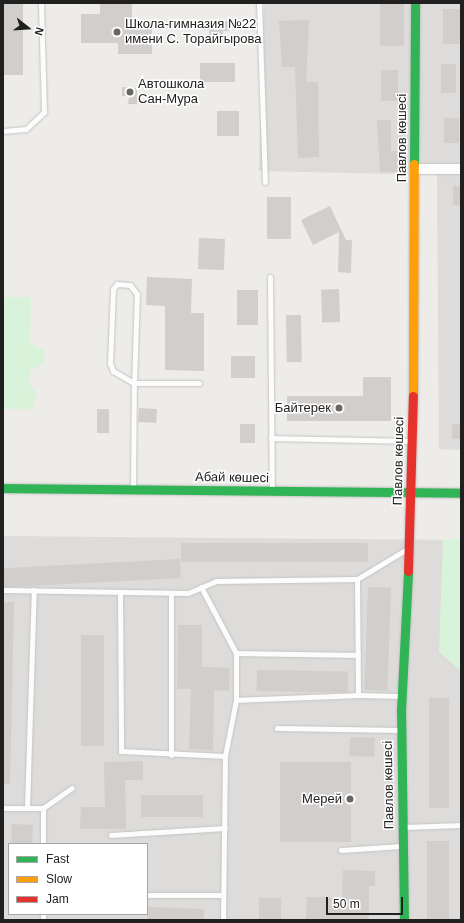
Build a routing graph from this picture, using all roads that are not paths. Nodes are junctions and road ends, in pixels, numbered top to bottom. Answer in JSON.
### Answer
{"nodes":[{"id":1,"x":41,"y":3,"type":"edge"},
{"id":2,"x":259,"y":3,"type":"edge"},
{"id":3,"x":415,"y":3,"type":"edge"},
{"id":4,"x":3,"y":131,"type":"edge"},
{"id":5,"x":415,"y":169,"type":"junction"},
{"id":6,"x":461,"y":169,"type":"edge"},
{"id":7,"x":265,"y":182,"type":"dead end"},
{"id":8,"x":270,"y":277,"type":"dead end"},
{"id":9,"x":134,"y":383,"type":"junction"},
{"id":10,"x":199,"y":383,"type":"dead end"},
{"id":11,"x":271,"y":438,"type":"junction"},
{"id":12,"x":413,"y":441,"type":"junction"},
{"id":13,"x":3,"y":488,"type":"edge"},
{"id":14,"x":133,"y":490,"type":"junction"},
{"id":15,"x":272,"y":491,"type":"junction"},
{"id":16,"x":412,"y":493,"type":"junction"},
{"id":17,"x":461,"y":493,"type":"edge"},
{"id":18,"x":410,"y":547,"type":"junction"},
{"id":19,"x":357,"y":578,"type":"junction"},
{"id":20,"x":201,"y":587,"type":"junction"},
{"id":21,"x":3,"y":590,"type":"edge"},
{"id":22,"x":34,"y":590,"type":"junction"},
{"id":23,"x":120,"y":592,"type":"junction"},
{"id":24,"x":171,"y":593,"type":"junction"},
{"id":25,"x":236,"y":653,"type":"junction"},
{"id":26,"x":358,"y":655,"type":"junction"},
{"id":27,"x":358,"y":695,"type":"junction"},
{"id":28,"x":402,"y":696,"type":"junction"},
{"id":29,"x":236,"y":700,"type":"junction"},
{"id":30,"x":276,"y":728,"type":"dead end"},
{"id":31,"x":402,"y":730,"type":"junction"},
{"id":32,"x":171,"y":755,"type":"junction"},
{"id":33,"x":225,"y":756,"type":"junction"},
{"id":34,"x":72,"y":788,"type":"dead end"},
{"id":35,"x":3,"y":808,"type":"edge"},
{"id":36,"x":28,"y":808,"type":"junction"},
{"id":37,"x":43,"y":808,"type":"junction"},
{"id":38,"x":461,"y":825,"type":"edge"},
{"id":39,"x":403,"y":827,"type":"junction"},
{"id":40,"x":225,"y":828,"type":"junction"},
{"id":41,"x":111,"y":835,"type":"dead end"},
{"id":42,"x":43,"y":843,"type":"edge"},
{"id":43,"x":403,"y":846,"type":"junction"},
{"id":44,"x":341,"y":850,"type":"dead end"},
{"id":45,"x":148,"y":895,"type":"edge"},
{"id":46,"x":223,"y":895,"type":"junction"},
{"id":47,"x":222,"y":920,"type":"edge"},
{"id":48,"x":404,"y":920,"type":"edge"}],
"edges":[{"from":1,"to":4,"type":"lane"},
{"from":2,"to":7,"type":"lane"},
{"from":3,"to":5,"type":"street","name":"Павлов көшесі"},
{"from":5,"to":6,"type":"street"},
{"from":5,"to":12,"type":"street","name":"Павлов көшесі"},
{"from":8,"to":11,"type":"lane"},
{"from":9,"to":9,"type":"lane"},
{"from":9,"to":10,"type":"lane"},
{"from":9,"to":14,"type":"lane"},
{"from":11,"to":12,"type":"lane"},
{"from":11,"to":15,"type":"lane"},
{"from":12,"to":16,"type":"street","name":"Павлов көшесі"},
{"from":13,"to":14,"type":"street","name":"Абай көшесі"},
{"from":14,"to":15,"type":"street","name":"Абай көшесі"},
{"from":15,"to":16,"type":"street","name":"Абай көшесі"},
{"from":16,"to":17,"type":"street","name":"Абай көшесі"},
{"from":16,"to":18,"type":"street","name":"Павлов көшесі"},
{"from":18,"to":19,"type":"lane"},
{"from":18,"to":28,"type":"street","name":"Павлов көшесі"},
{"from":19,"to":20,"type":"lane"},
{"from":19,"to":26,"type":"lane"},
{"from":20,"to":24,"type":"lane"},
{"from":20,"to":25,"type":"lane"},
{"from":21,"to":22,"type":"lane"},
{"from":22,"to":23,"type":"lane"},
{"from":22,"to":36,"type":"lane"},
{"from":23,"to":24,"type":"lane"},
{"from":23,"to":32,"type":"lane"},
{"from":24,"to":32,"type":"lane"},
{"from":25,"to":26,"type":"lane"},
{"from":25,"to":29,"type":"lane"},
{"from":26,"to":27,"type":"lane"},
{"from":27,"to":28,"type":"lane"},
{"from":27,"to":29,"type":"lane"},
{"from":28,"to":31,"type":"street","name":"Павлов көшесі"},
{"from":29,"to":33,"type":"lane"},
{"from":30,"to":31,"type":"lane"},
{"from":31,"to":39,"type":"street","name":"Павлов көшесі"},
{"from":32,"to":33,"type":"lane"},
{"from":33,"to":40,"type":"lane"},
{"from":34,"to":37,"type":"lane"},
{"from":35,"to":36,"type":"lane"},
{"from":36,"to":37,"type":"lane"},
{"from":37,"to":42,"type":"lane"},
{"from":38,"to":39,"type":"lane"},
{"from":39,"to":43,"type":"street","name":"Павлов көшесі"},
{"from":40,"to":41,"type":"lane"},
{"from":40,"to":46,"type":"lane"},
{"from":43,"to":44,"type":"lane"},
{"from":43,"to":48,"type":"street","name":"Павлов көшесі"},
{"from":45,"to":46,"type":"lane"},
{"from":46,"to":47,"type":"lane"}]}
